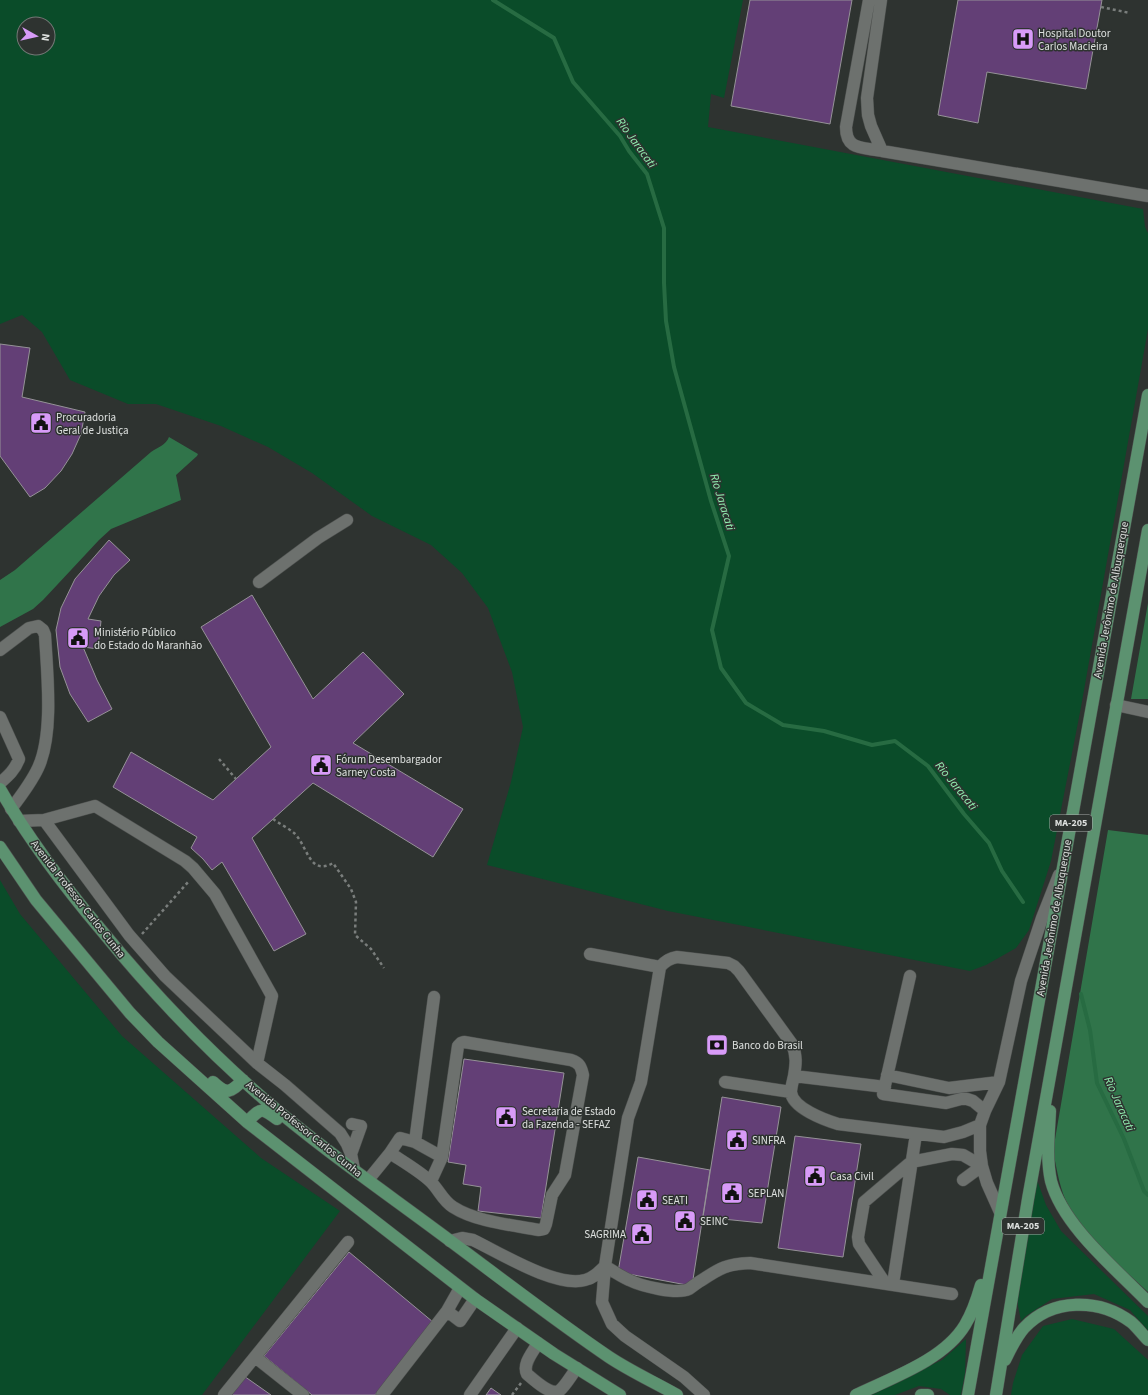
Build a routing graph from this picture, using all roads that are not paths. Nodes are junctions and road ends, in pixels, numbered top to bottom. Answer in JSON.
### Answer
{"nodes":[{"id":1,"x":869,"y":0,"type":"edge"},
{"id":2,"x":881,"y":0,"type":"edge"},
{"id":3,"x":882,"y":151,"type":"junction"},
{"id":4,"x":1148,"y":196,"type":"edge"},
{"id":5,"x":1148,"y":395,"type":"edge"},
{"id":6,"x":347,"y":520,"type":"dead end"},
{"id":7,"x":1148,"y":530,"type":"edge"},
{"id":8,"x":259,"y":582,"type":"dead end"},
{"id":9,"x":0,"y":650,"type":"edge"},
{"id":10,"x":1116,"y":705,"type":"junction"},
{"id":11,"x":1148,"y":712,"type":"edge"},
{"id":12,"x":0,"y":717,"type":"edge"},
{"id":13,"x":0,"y":783,"type":"edge"},
{"id":14,"x":0,"y":789,"type":"edge"},
{"id":15,"x":11,"y":809,"type":"junction"},
{"id":16,"x":44,"y":820,"type":"junction"},
{"id":17,"x":19,"y":821,"type":"junction"},
{"id":18,"x":0,"y":847,"type":"edge"},
{"id":19,"x":1064,"y":861,"type":"junction"},
{"id":20,"x":590,"y":954,"type":"dead end"},
{"id":21,"x":660,"y":967,"type":"junction"},
{"id":22,"x":910,"y":976,"type":"dead end"},
{"id":23,"x":434,"y":997,"type":"dead end"},
{"id":24,"x":158,"y":1042,"type":"junction"},
{"id":25,"x":1053,"y":1057,"type":"junction"},
{"id":26,"x":256,"y":1063,"type":"junction"},
{"id":27,"x":794,"y":1076,"type":"junction"},
{"id":28,"x":243,"y":1080,"type":"junction"},
{"id":29,"x":725,"y":1082,"type":"dead end"},
{"id":30,"x":999,"y":1082,"type":"junction"},
{"id":31,"x":885,"y":1085,"type":"junction"},
{"id":32,"x":791,"y":1092,"type":"junction"},
{"id":33,"x":985,"y":1111,"type":"junction"},
{"id":34,"x":247,"y":1122,"type":"junction"},
{"id":35,"x":356,"y":1125,"type":"dead end"},
{"id":36,"x":980,"y":1125,"type":"junction"},
{"id":37,"x":916,"y":1134,"type":"junction"},
{"id":38,"x":415,"y":1142,"type":"junction"},
{"id":39,"x":390,"y":1153,"type":"junction"},
{"id":40,"x":346,"y":1157,"type":"junction"},
{"id":41,"x":442,"y":1157,"type":"junction"},
{"id":42,"x":911,"y":1162,"type":"junction"},
{"id":43,"x":982,"y":1166,"type":"junction"},
{"id":44,"x":368,"y":1180,"type":"junction"},
{"id":45,"x":963,"y":1180,"type":"dead end"},
{"id":46,"x":431,"y":1182,"type":"junction"},
{"id":47,"x":1000,"y":1212,"type":"junction"},
{"id":48,"x":450,"y":1241,"type":"junction"},
{"id":49,"x":348,"y":1242,"type":"dead end"},
{"id":50,"x":993,"y":1252,"type":"junction"},
{"id":51,"x":605,"y":1266,"type":"junction"},
{"id":52,"x":889,"y":1284,"type":"junction"},
{"id":53,"x":460,"y":1288,"type":"junction"},
{"id":54,"x":952,"y":1294,"type":"dead end"},
{"id":55,"x":475,"y":1299,"type":"junction"},
{"id":56,"x":1148,"y":1302,"type":"edge"},
{"id":57,"x":446,"y":1311,"type":"junction"},
{"id":58,"x":517,"y":1328,"type":"junction"},
{"id":59,"x":1148,"y":1340,"type":"edge"},
{"id":60,"x":538,"y":1343,"type":"junction"},
{"id":61,"x":255,"y":1357,"type":"junction"},
{"id":62,"x":577,"y":1368,"type":"junction"},
{"id":63,"x":1000,"y":1371,"type":"junction"},
{"id":64,"x":655,"y":1383,"type":"junction"},
{"id":65,"x":224,"y":1395,"type":"edge"},
{"id":66,"x":303,"y":1395,"type":"edge"},
{"id":67,"x":382,"y":1395,"type":"edge"},
{"id":68,"x":470,"y":1395,"type":"edge"},
{"id":69,"x":620,"y":1395,"type":"edge"},
{"id":70,"x":677,"y":1395,"type":"edge"},
{"id":71,"x":684,"y":1395,"type":"edge"},
{"id":72,"x":704,"y":1395,"type":"edge"},
{"id":73,"x":856,"y":1395,"type":"edge"},
{"id":74,"x":921,"y":1395,"type":"edge"},
{"id":75,"x":928,"y":1395,"type":"edge"},
{"id":76,"x":968,"y":1395,"type":"edge"},
{"id":77,"x":996,"y":1395,"type":"edge"}],
"edges":[{"from":1,"to":3,"type":"lane"},
{"from":2,"to":3,"type":"lane"},
{"from":3,"to":4,"type":"lane"},
{"from":5,"to":19,"type":"main road","name":"Avenida Jerônimo de Albuquerque","number":"MA-205"},
{"from":6,"to":8,"type":"lane"},
{"from":7,"to":10,"type":"main road","number":"MA-205"},
{"from":9,"to":15,"type":"lane"},
{"from":10,"to":11,"type":"lane"},
{"from":10,"to":25,"type":"main road","number":"MA-205"},
{"from":12,"to":13,"type":"lane"},
{"from":14,"to":15,"type":"main road","name":"Avenida Professor Carlos Cunha"},
{"from":15,"to":17,"type":"main road","name":"Avenida Professor Carlos Cunha"},
{"from":16,"to":17,"type":"lane"},
{"from":16,"to":26,"type":"lane"},
{"from":16,"to":26,"type":"lane"},
{"from":17,"to":28,"type":"main road","name":"Avenida Professor Carlos Cunha"},
{"from":18,"to":24,"type":"main road"},
{"from":19,"to":30,"type":"lane"},
{"from":19,"to":47,"type":"main road","name":"Avenida Jerônimo de Albuquerque","number":"MA-205"},
{"from":20,"to":21,"type":"lane"},
{"from":21,"to":27,"type":"lane"},
{"from":21,"to":51,"type":"lane"},
{"from":22,"to":31,"type":"lane"},
{"from":23,"to":38,"type":"lane"},
{"from":24,"to":28,"type":"main road"},
{"from":24,"to":34,"type":"main road"},
{"from":25,"to":56,"type":"main road"},
{"from":25,"to":63,"type":"main road","number":"MA-205"},
{"from":26,"to":40,"type":"lane"},
{"from":27,"to":31,"type":"lane"},
{"from":27,"to":32,"type":"lane"},
{"from":28,"to":40,"type":"main road","name":"Avenida Professor Carlos Cunha"},
{"from":29,"to":32,"type":"lane"},
{"from":30,"to":31,"type":"lane"},
{"from":30,"to":33,"type":"lane"},
{"from":31,"to":33,"type":"lane"},
{"from":32,"to":37,"type":"lane"},
{"from":33,"to":36,"type":"lane"},
{"from":34,"to":40,"type":"main road"},
{"from":34,"to":53,"type":"main road"},
{"from":35,"to":40,"type":"lane"},
{"from":36,"to":37,"type":"lane"},
{"from":36,"to":43,"type":"lane"},
{"from":37,"to":42,"type":"lane"},
{"from":38,"to":39,"type":"lane"},
{"from":38,"to":41,"type":"lane"},
{"from":39,"to":44,"type":"lane"},
{"from":39,"to":46,"type":"lane"},
{"from":40,"to":44,"type":"main road","name":"Avenida Professor Carlos Cunha"},
{"from":41,"to":46,"type":"lane"},
{"from":41,"to":46,"type":"lane"},
{"from":42,"to":43,"type":"lane"},
{"from":42,"to":52,"type":"lane"},
{"from":42,"to":52,"type":"lane"},
{"from":43,"to":45,"type":"lane"},
{"from":43,"to":47,"type":"lane"},
{"from":44,"to":48,"type":"main road","name":"Avenida Professor Carlos Cunha"},
{"from":47,"to":50,"type":"main road","name":"Avenida Jerônimo de Albuquerque","number":"MA-205"},
{"from":48,"to":51,"type":"lane"},
{"from":48,"to":64,"type":"main road","name":"Avenida Professor Carlos Cunha"},
{"from":49,"to":61,"type":"lane"},
{"from":50,"to":73,"type":"main road"},
{"from":50,"to":76,"type":"main road","name":"Avenida Jerônimo de Albuquerque","number":"MA-205"},
{"from":51,"to":52,"type":"lane"},
{"from":51,"to":72,"type":"lane"},
{"from":52,"to":54,"type":"lane"},
{"from":53,"to":55,"type":"main road"},
{"from":53,"to":57,"type":"lane"},
{"from":55,"to":57,"type":"lane"},
{"from":55,"to":58,"type":"main road"},
{"from":57,"to":67,"type":"lane"},
{"from":58,"to":60,"type":"main road"},
{"from":58,"to":68,"type":"lane"},
{"from":59,"to":63,"type":"main road"},
{"from":60,"to":62,"type":"main road"},
{"from":60,"to":62,"type":"lane"},
{"from":61,"to":65,"type":"lane"},
{"from":61,"to":66,"type":"lane"},
{"from":62,"to":69,"type":"main road"},
{"from":63,"to":77,"type":"main road","number":"MA-205"},
{"from":64,"to":70,"type":"main road","name":"Avenida Professor Carlos Cunha"},
{"from":64,"to":71,"type":"main road"},
{"from":74,"to":75,"type":"main road"}]}
